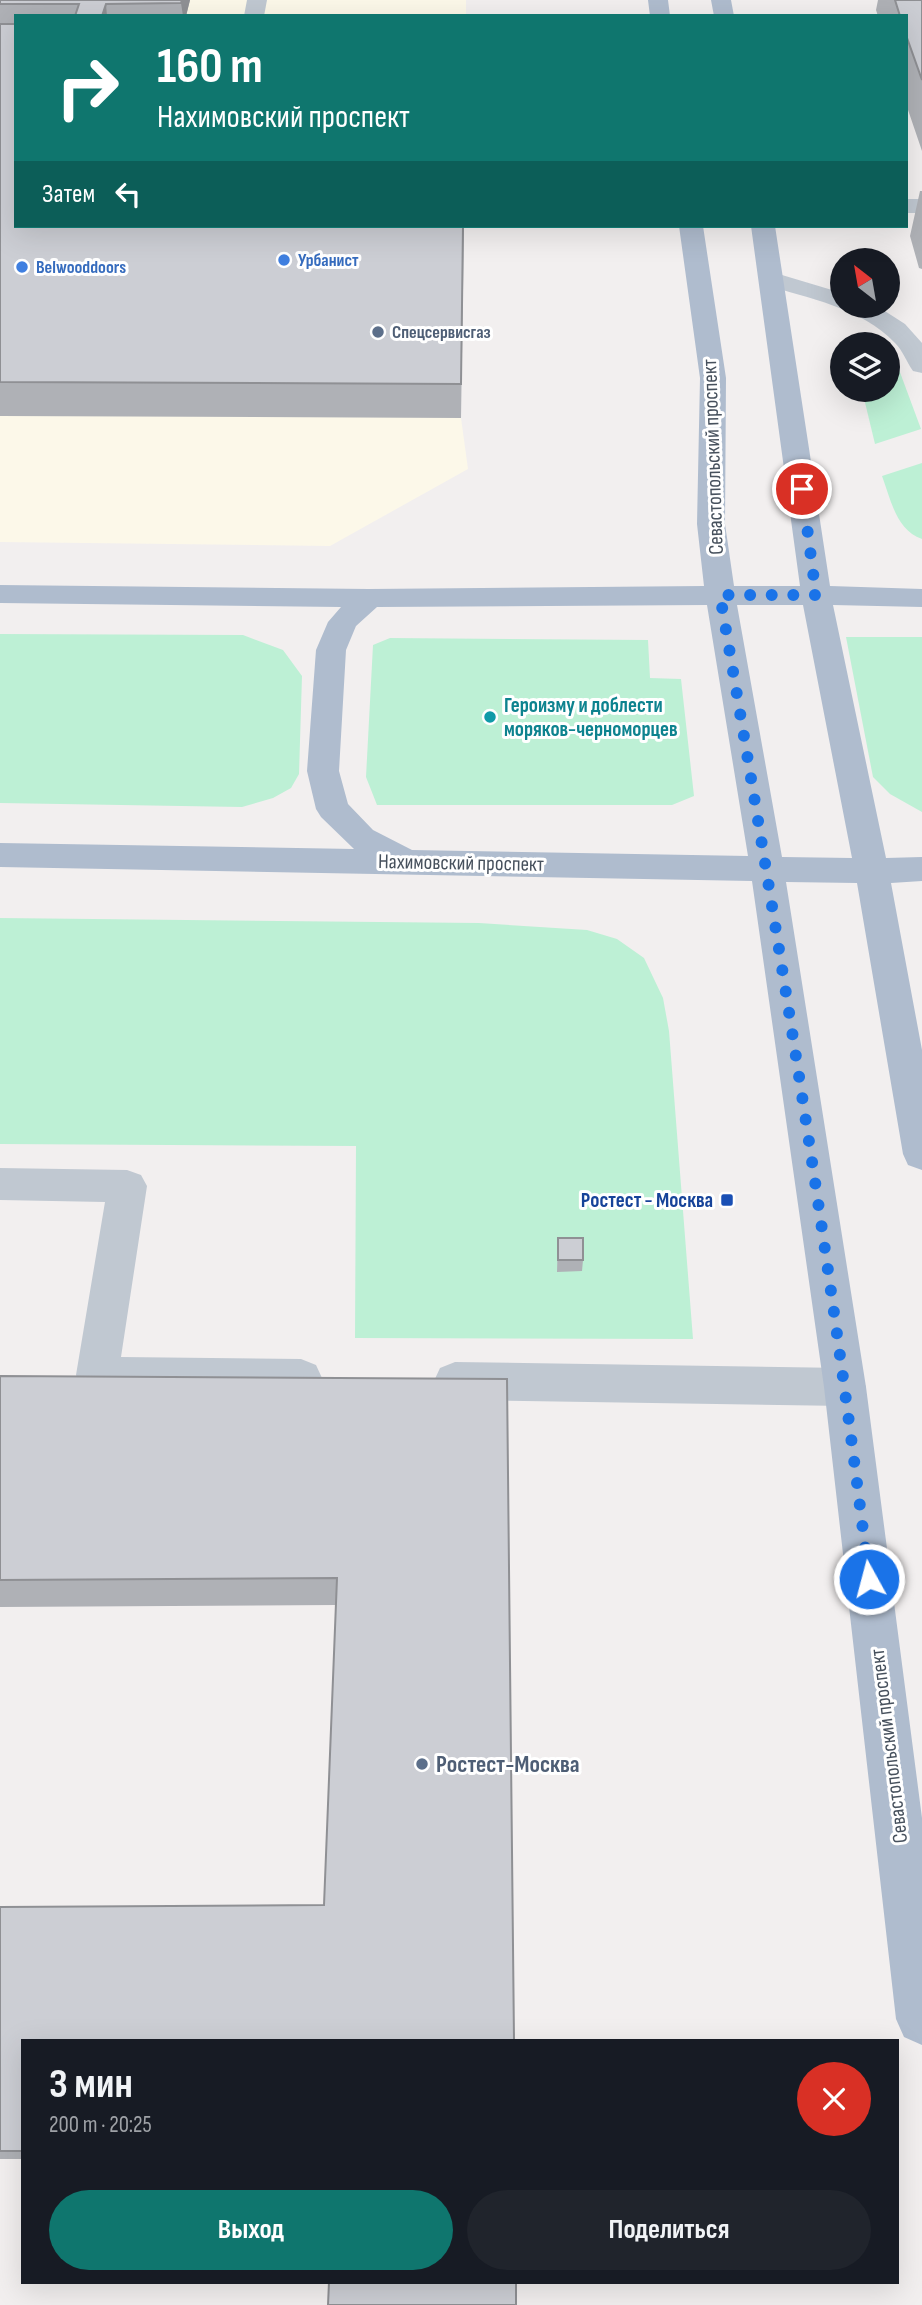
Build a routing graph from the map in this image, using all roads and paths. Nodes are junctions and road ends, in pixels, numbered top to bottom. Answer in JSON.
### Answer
{"nodes":[{"id":1,"x":691,"y":228,"type":"edge"},
{"id":2,"x":763,"y":228,"type":"edge"},
{"id":3,"x":772,"y":279,"type":"junction"},
{"id":4,"x":830,"y":297,"type":"edge"},
{"id":5,"x":882,"y":318,"type":"edge"},
{"id":6,"x":922,"y":365,"type":"edge"},
{"id":7,"x":0,"y":594,"type":"edge"},
{"id":8,"x":720,"y":595,"type":"junction"},
{"id":9,"x":816,"y":595,"type":"junction"},
{"id":10,"x":369,"y":598,"type":"junction"},
{"id":11,"x":922,"y":598,"type":"edge"},
{"id":12,"x":0,"y":855,"type":"edge"},
{"id":13,"x":406,"y":863,"type":"junction"},
{"id":14,"x":766,"y":869,"type":"junction"},
{"id":15,"x":922,"y":869,"type":"edge"},
{"id":16,"x":872,"y":871,"type":"junction"},
{"id":17,"x":922,"y":1154,"type":"edge"},
{"id":18,"x":0,"y":1184,"type":"edge"},
{"id":19,"x":344,"y":1379,"type":"edge"},
{"id":20,"x":413,"y":1380,"type":"edge"},
{"id":21,"x":845,"y":1387,"type":"junction"},
{"id":22,"x":922,"y":2019,"type":"edge"}],
"edges":[{"from":1,"to":8,"type":"main road","name":"Севастопольский проспект"},
{"from":2,"to":3,"type":"main road"},
{"from":3,"to":4,"type":"lane"},
{"from":3,"to":9,"type":"main road"},
{"from":5,"to":6,"type":"lane"},
{"from":7,"to":10,"type":"main road"},
{"from":8,"to":9,"type":"main road"},
{"from":8,"to":10,"type":"main road"},
{"from":8,"to":14,"type":"main road","name":"Севастопольский проспект"},
{"from":9,"to":11,"type":"main road"},
{"from":9,"to":16,"type":"main road"},
{"from":10,"to":13,"type":"main road"},
{"from":12,"to":13,"type":"main road","name":"Нахимовский проспект"},
{"from":13,"to":14,"type":"main road","name":"Нахимовский проспект"},
{"from":14,"to":16,"type":"main road","name":"Нахимовский проспект"},
{"from":14,"to":21,"type":"main road","name":"Севастопольский проспект"},
{"from":15,"to":16,"type":"main road","name":"Нахимовский проспект"},
{"from":16,"to":17,"type":"main road"},
{"from":18,"to":19,"type":"lane"},
{"from":20,"to":21,"type":"lane"},
{"from":21,"to":22,"type":"main road","name":"Севастопольский проспект"}]}
